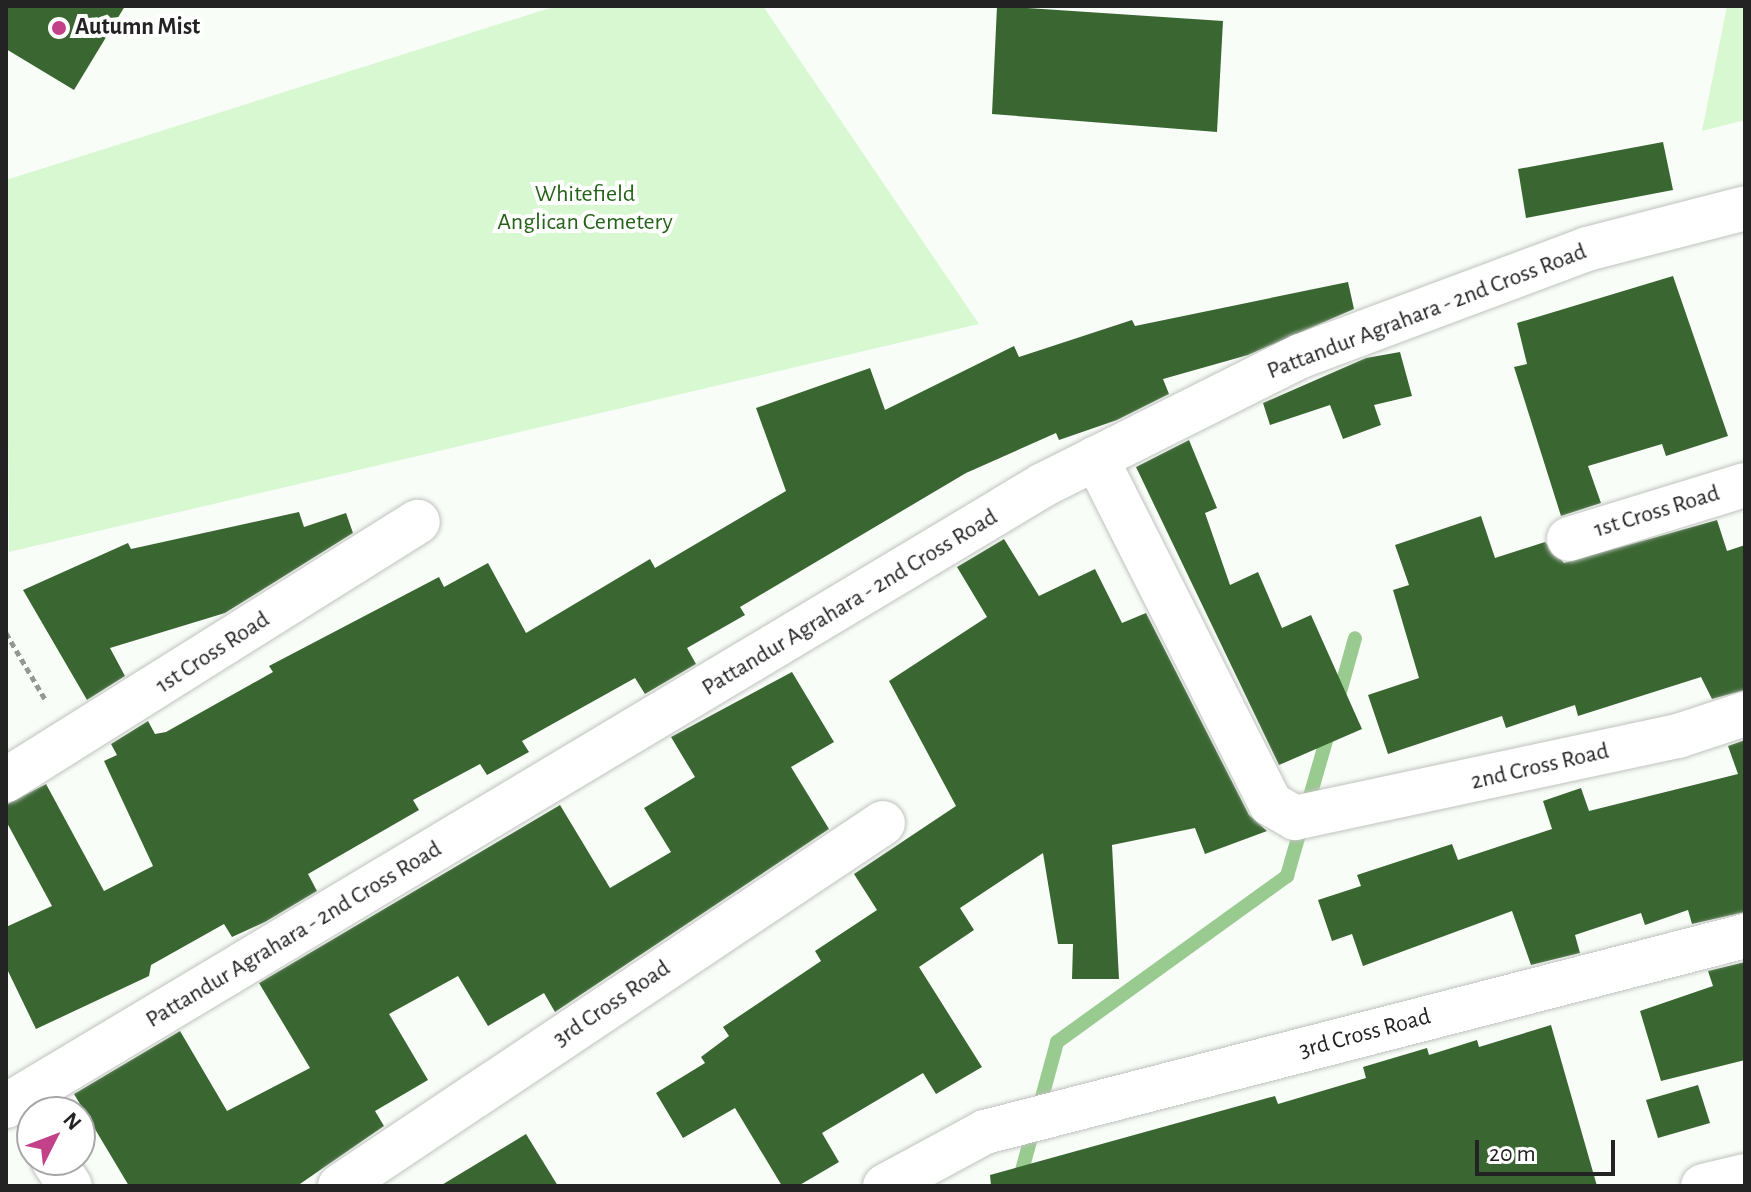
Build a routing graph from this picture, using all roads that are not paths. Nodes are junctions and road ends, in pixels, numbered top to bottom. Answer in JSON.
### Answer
{"nodes":[{"id":1,"x":1745,"y":208,"type":"edge"},
{"id":2,"x":1096,"y":458,"type":"junction"},
{"id":3,"x":1745,"y":485,"type":"edge"},
{"id":4,"x":418,"y":522,"type":"dead end"},
{"id":5,"x":1569,"y":539,"type":"dead end"},
{"id":6,"x":1745,"y":714,"type":"edge"},
{"id":7,"x":6,"y":780,"type":"edge"},
{"id":8,"x":883,"y":823,"type":"dead end"},
{"id":9,"x":1745,"y":936,"type":"edge"},
{"id":10,"x":15,"y":1104,"type":"edge"},
{"id":11,"x":1745,"y":1176,"type":"edge"},
{"id":12,"x":340,"y":1186,"type":"edge"},
{"id":13,"x":885,"y":1186,"type":"edge"},
{"id":14,"x":1703,"y":1186,"type":"edge"}],
"edges":[{"from":1,"to":2,"type":"street","name":"Pattandur Agrahara - 2nd Cross Road"},
{"from":2,"to":6,"type":"street","name":"2nd Cross Road"},
{"from":2,"to":10,"type":"street","name":"Pattandur Agrahara - 2nd Cross Road"},
{"from":3,"to":5,"type":"street","name":"1st Cross Road"},
{"from":4,"to":7,"type":"street","name":"1st Cross Road"},
{"from":8,"to":12,"type":"street","name":"3rd Cross Road"},
{"from":9,"to":13,"type":"street","name":"3rd Cross Road"},
{"from":11,"to":14,"type":"street"}]}
